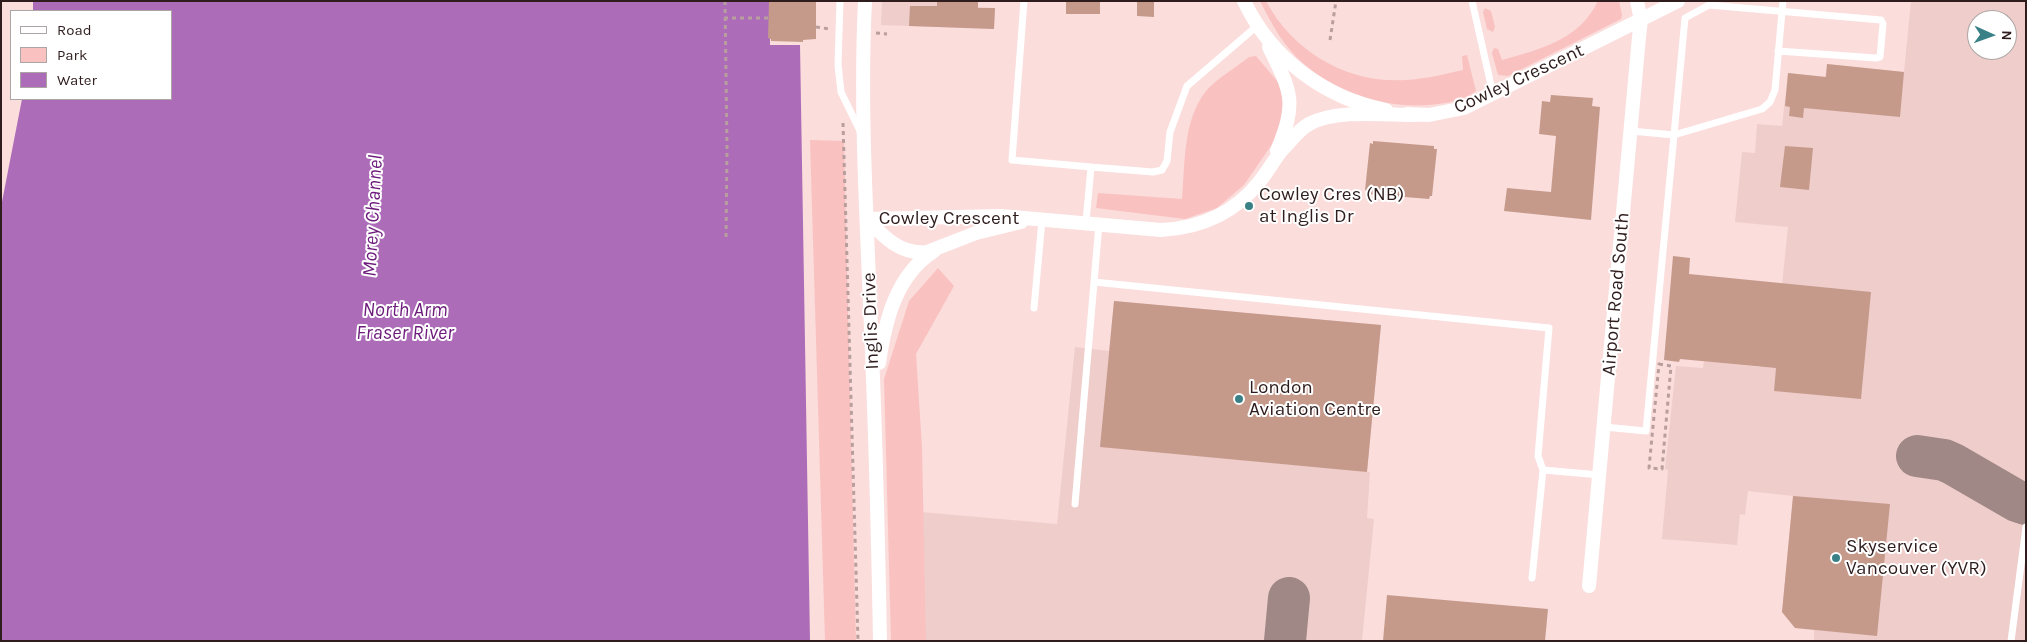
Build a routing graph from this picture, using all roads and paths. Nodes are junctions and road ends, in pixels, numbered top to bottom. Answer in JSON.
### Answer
{"nodes":[{"id":1,"x":725,"y":1,"type":"edge"},
{"id":2,"x":840,"y":1,"type":"edge"},
{"id":3,"x":865,"y":1,"type":"edge"},
{"id":4,"x":1024,"y":1,"type":"edge"},
{"id":5,"x":1244,"y":1,"type":"edge"},
{"id":6,"x":1336,"y":1,"type":"edge"},
{"id":7,"x":1472,"y":1,"type":"edge"},
{"id":8,"x":1637,"y":1,"type":"edge"},
{"id":9,"x":1678,"y":1,"type":"edge"},
{"id":10,"x":1783,"y":1,"type":"edge"},
{"id":11,"x":1782,"y":11,"type":"junction"},
{"id":12,"x":724,"y":18,"type":"junction"},
{"id":13,"x":769,"y":18,"type":"dead end"},
{"id":14,"x":1641,"y":20,"type":"junction"},
{"id":15,"x":1260,"y":30,"type":"junction"},
{"id":16,"x":1330,"y":40,"type":"dead end"},
{"id":17,"x":1778,"y":51,"type":"junction"},
{"id":18,"x":1493,"y":94,"type":"junction"},
{"id":19,"x":1415,"y":116,"type":"junction"},
{"id":20,"x":843,"y":123,"type":"dead end"},
{"id":21,"x":1631,"y":130,"type":"junction"},
{"id":22,"x":1674,"y":135,"type":"junction"},
{"id":23,"x":865,"y":139,"type":"junction"},
{"id":24,"x":1274,"y":160,"type":"junction"},
{"id":25,"x":1091,"y":167,"type":"junction"},
{"id":26,"x":1039,"y":219,"type":"junction"},
{"id":27,"x":867,"y":220,"type":"junction"},
{"id":28,"x":1092,"y":223,"type":"junction"},
{"id":29,"x":726,"y":240,"type":"dead end"},
{"id":30,"x":943,"y":246,"type":"junction"},
{"id":31,"x":1094,"y":282,"type":"junction"},
{"id":32,"x":1034,"y":308,"type":"dead end"},
{"id":33,"x":874,"y":398,"type":"junction"},
{"id":34,"x":1604,"y":427,"type":"junction"},
{"id":35,"x":1543,"y":470,"type":"junction"},
{"id":36,"x":1600,"y":475,"type":"junction"},
{"id":37,"x":1075,"y":504,"type":"dead end"},
{"id":38,"x":2026,"y":527,"type":"edge"},
{"id":39,"x":1532,"y":578,"type":"dead end"},
{"id":40,"x":1589,"y":586,"type":"dead end"},
{"id":41,"x":858,"y":641,"type":"edge"},
{"id":42,"x":880,"y":641,"type":"edge"},
{"id":43,"x":2011,"y":641,"type":"edge"}],
"edges":[{"from":1,"to":12,"type":"path"},
{"from":2,"to":23,"type":"lane"},
{"from":3,"to":23,"type":"street","name":"Inglis Drive"},
{"from":4,"to":25,"type":"lane"},
{"from":5,"to":15,"type":"street","name":"Cowley Crescent"},
{"from":6,"to":16,"type":"path"},
{"from":7,"to":18,"type":"lane"},
{"from":8,"to":14,"type":"street","name":"Airport Road South"},
{"from":9,"to":14,"type":"street","name":"Cowley Crescent"},
{"from":10,"to":11,"type":"lane"},
{"from":11,"to":17,"type":"lane"},
{"from":11,"to":17,"type":"lane"},
{"from":11,"to":22,"type":"lane"},
{"from":12,"to":13,"type":"path"},
{"from":12,"to":29,"type":"path"},
{"from":14,"to":18,"type":"street","name":"Cowley Crescent"},
{"from":14,"to":21,"type":"street","name":"Airport Road South"},
{"from":15,"to":19,"type":"street","name":"Cowley Crescent"},
{"from":15,"to":24,"type":"street"},
{"from":15,"to":25,"type":"lane"},
{"from":17,"to":22,"type":"lane"},
{"from":18,"to":19,"type":"street","name":"Cowley Crescent"},
{"from":19,"to":24,"type":"street"},
{"from":20,"to":41,"type":"path"},
{"from":21,"to":22,"type":"lane"},
{"from":21,"to":34,"type":"street","name":"Airport Road South"},
{"from":22,"to":34,"type":"lane"},
{"from":23,"to":27,"type":"street","name":"Inglis Drive"},
{"from":24,"to":28,"type":"street","name":"Cowley Crescent"},
{"from":25,"to":28,"type":"lane"},
{"from":26,"to":27,"type":"street","name":"Cowley Crescent"},
{"from":26,"to":28,"type":"street","name":"Cowley Crescent"},
{"from":26,"to":30,"type":"street","name":"Cowley Crescent"},
{"from":26,"to":32,"type":"lane"},
{"from":27,"to":30,"type":"street","name":"Cowley Crescent"},
{"from":27,"to":33,"type":"street","name":"Inglis Drive"},
{"from":28,"to":31,"type":"lane"},
{"from":30,"to":33,"type":"street"},
{"from":31,"to":35,"type":"lane"},
{"from":31,"to":37,"type":"lane"},
{"from":33,"to":42,"type":"street","name":"Inglis Drive"},
{"from":34,"to":36,"type":"street","name":"Airport Road South"},
{"from":35,"to":36,"type":"lane"},
{"from":35,"to":39,"type":"lane"},
{"from":36,"to":40,"type":"street","name":"Airport Road South"},
{"from":38,"to":43,"type":"lane"}]}
